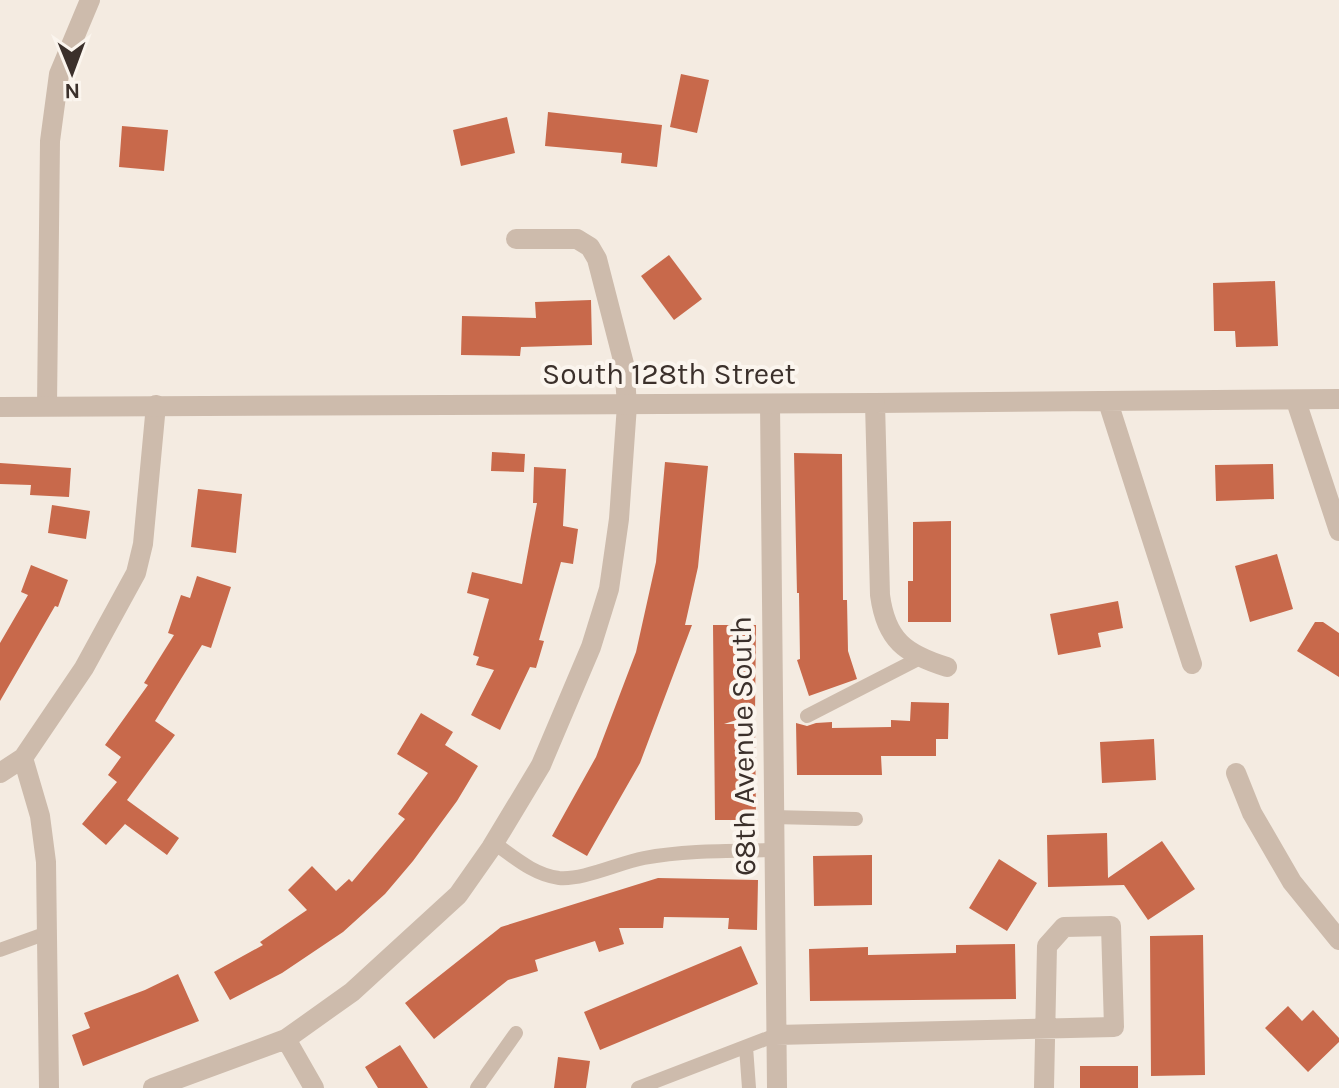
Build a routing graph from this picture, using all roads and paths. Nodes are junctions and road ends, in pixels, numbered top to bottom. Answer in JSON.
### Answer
{"nodes":[{"id":1,"x":90,"y":0,"type":"edge"},
{"id":2,"x":516,"y":239,"type":"dead end"},
{"id":3,"x":1339,"y":399,"type":"edge"},
{"id":4,"x":1296,"y":401,"type":"junction"},
{"id":5,"x":1108,"y":402,"type":"junction"},
{"id":6,"x":875,"y":403,"type":"junction"},
{"id":7,"x":770,"y":404,"type":"junction"},
{"id":8,"x":156,"y":405,"type":"junction"},
{"id":9,"x":627,"y":405,"type":"junction"},
{"id":10,"x":47,"y":406,"type":"junction"},
{"id":11,"x":0,"y":407,"type":"edge"},
{"id":12,"x":1339,"y":531,"type":"edge"},
{"id":13,"x":920,"y":658,"type":"junction"},
{"id":14,"x":1192,"y":664,"type":"dead end"},
{"id":15,"x":947,"y":667,"type":"dead end"},
{"id":16,"x":807,"y":716,"type":"dead end"},
{"id":17,"x":23,"y":758,"type":"junction"},
{"id":18,"x":0,"y":773,"type":"edge"},
{"id":19,"x":1236,"y":773,"type":"dead end"},
{"id":20,"x":773,"y":817,"type":"junction"},
{"id":21,"x":856,"y":819,"type":"dead end"},
{"id":22,"x":494,"y":843,"type":"junction"},
{"id":23,"x":774,"y":850,"type":"junction"},
{"id":24,"x":47,"y":933,"type":"junction"},
{"id":25,"x":1339,"y":940,"type":"edge"},
{"id":26,"x":0,"y":950,"type":"edge"},
{"id":27,"x":1044,"y":1028,"type":"junction"},
{"id":28,"x":516,"y":1033,"type":"dead end"},
{"id":29,"x":776,"y":1035,"type":"junction"},
{"id":30,"x":286,"y":1039,"type":"junction"},
{"id":31,"x":746,"y":1047,"type":"junction"},
{"id":32,"x":49,"y":1088,"type":"edge"},
{"id":33,"x":153,"y":1088,"type":"edge"},
{"id":34,"x":314,"y":1088,"type":"edge"},
{"id":35,"x":477,"y":1088,"type":"edge"},
{"id":36,"x":638,"y":1088,"type":"edge"},
{"id":37,"x":749,"y":1088,"type":"edge"},
{"id":38,"x":777,"y":1088,"type":"edge"},
{"id":39,"x":1044,"y":1088,"type":"edge"}],
"edges":[{"from":1,"to":10,"type":"street"},
{"from":2,"to":9,"type":"street"},
{"from":3,"to":4,"type":"street","name":"South 128th Street"},
{"from":4,"to":5,"type":"street","name":"South 128th Street"},
{"from":4,"to":12,"type":"street"},
{"from":5,"to":6,"type":"street","name":"South 128th Street"},
{"from":5,"to":14,"type":"street"},
{"from":6,"to":7,"type":"street","name":"South 128th Street"},
{"from":6,"to":13,"type":"street"},
{"from":7,"to":9,"type":"street","name":"South 128th Street"},
{"from":7,"to":20,"type":"street","name":"68th Avenue South"},
{"from":8,"to":9,"type":"street","name":"South 128th Street"},
{"from":8,"to":10,"type":"street","name":"South 128th Street"},
{"from":8,"to":17,"type":"street"},
{"from":9,"to":22,"type":"street"},
{"from":10,"to":11,"type":"street","name":"South 128th Street"},
{"from":13,"to":15,"type":"street"},
{"from":13,"to":16,"type":"lane"},
{"from":17,"to":18,"type":"street"},
{"from":17,"to":24,"type":"street"},
{"from":19,"to":25,"type":"street"},
{"from":20,"to":21,"type":"lane"},
{"from":20,"to":23,"type":"street","name":"68th Avenue South"},
{"from":22,"to":23,"type":"lane"},
{"from":22,"to":30,"type":"street"},
{"from":23,"to":29,"type":"street","name":"68th Avenue South"},
{"from":24,"to":26,"type":"lane"},
{"from":24,"to":32,"type":"street"},
{"from":27,"to":27,"type":"street"},
{"from":27,"to":29,"type":"street"},
{"from":27,"to":39,"type":"street"},
{"from":28,"to":35,"type":"lane"},
{"from":29,"to":31,"type":"lane"},
{"from":29,"to":38,"type":"street","name":"68th Avenue South"},
{"from":30,"to":33,"type":"street"},
{"from":30,"to":34,"type":"street"},
{"from":31,"to":36,"type":"lane"},
{"from":31,"to":37,"type":"lane"}]}
